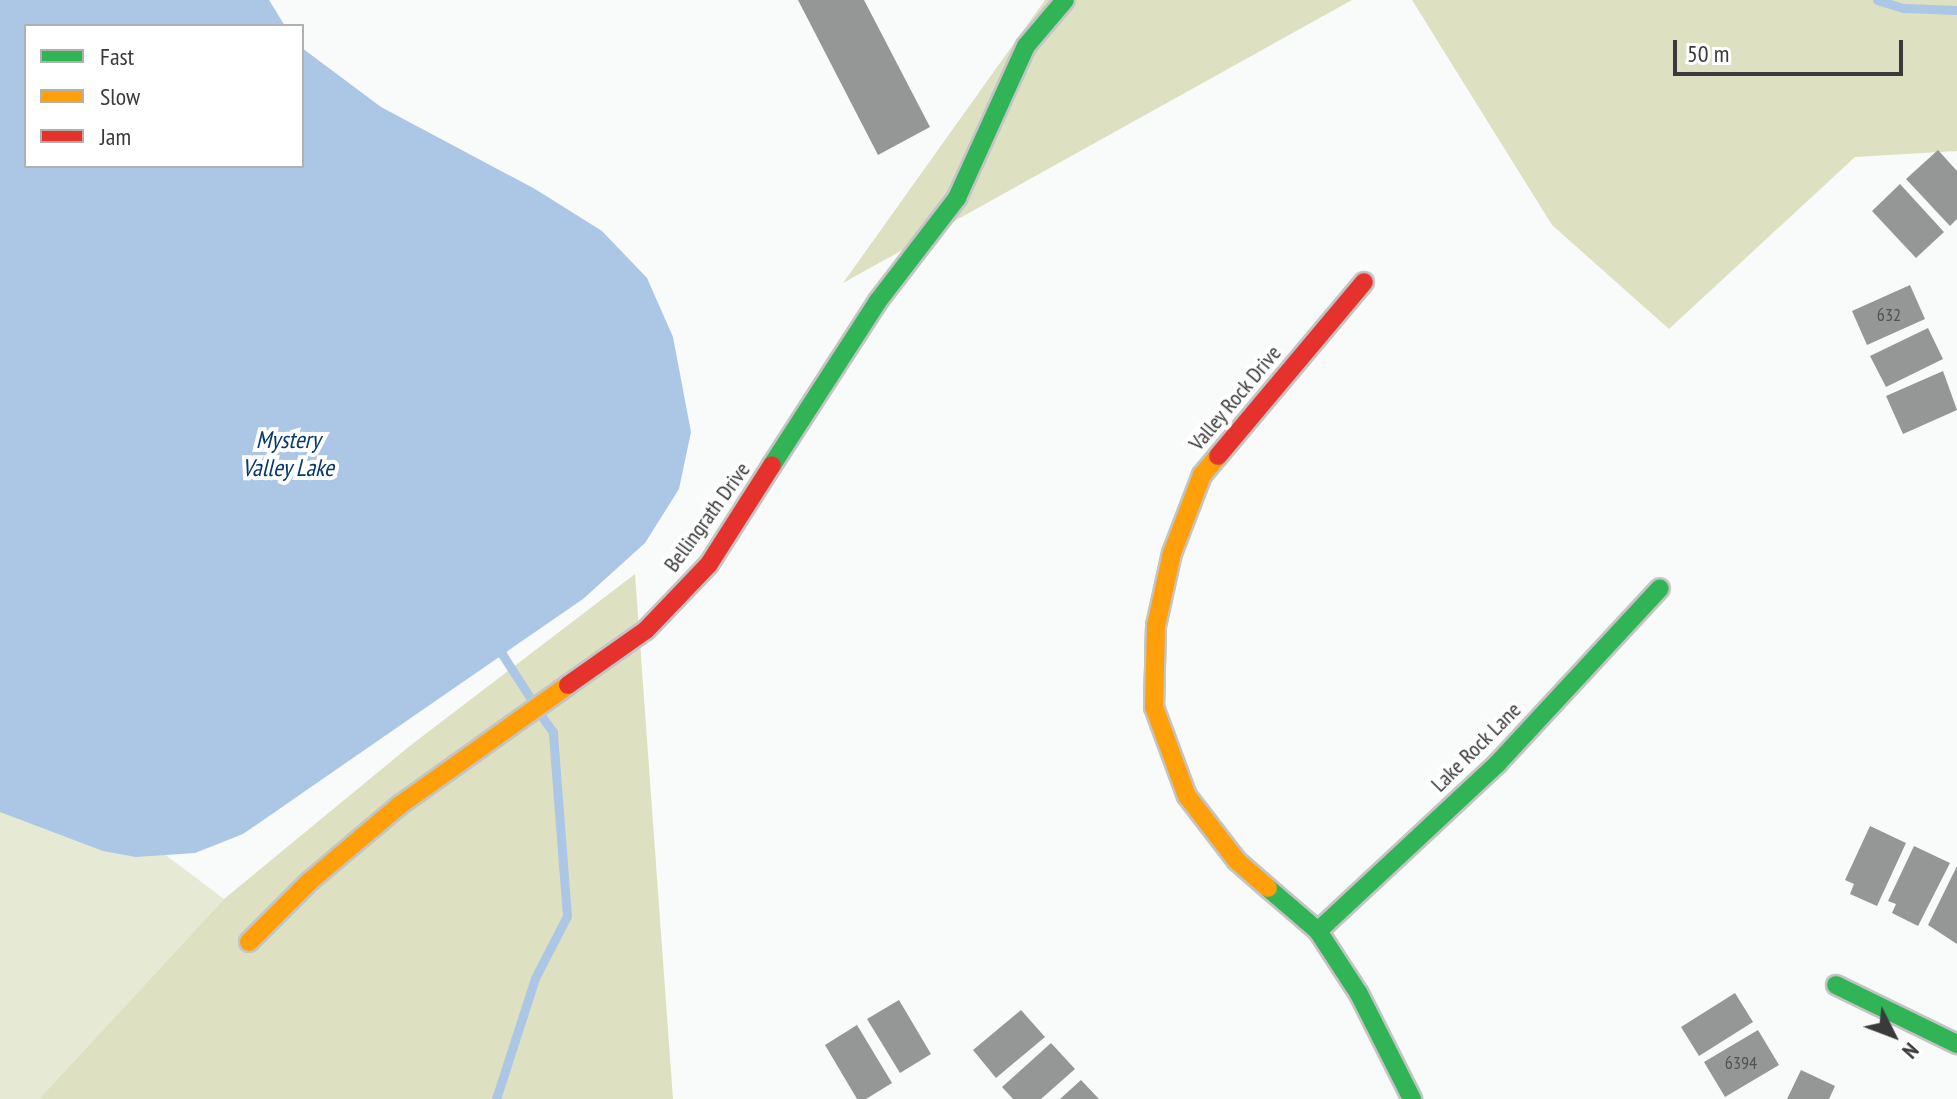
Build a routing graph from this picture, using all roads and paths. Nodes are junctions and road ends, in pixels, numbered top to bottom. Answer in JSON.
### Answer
{"nodes":[{"id":1,"x":1065,"y":0,"type":"edge"},
{"id":2,"x":1364,"y":282,"type":"dead end"},
{"id":3,"x":1660,"y":588,"type":"dead end"},
{"id":4,"x":1318,"y":931,"type":"junction"},
{"id":5,"x":249,"y":942,"type":"dead end"},
{"id":6,"x":1836,"y":985,"type":"dead end"},
{"id":7,"x":1957,"y":1044,"type":"edge"},
{"id":8,"x":1412,"y":1099,"type":"edge"}],
"edges":[{"from":1,"to":5,"type":"street","name":"Bellingrath Drive"},
{"from":2,"to":4,"type":"street","name":"Valley Rock Drive"},
{"from":3,"to":4,"type":"street","name":"Lake Rock Lane"},
{"from":4,"to":8,"type":"street","name":"Valley Rock Drive"},
{"from":6,"to":7,"type":"street"}]}
